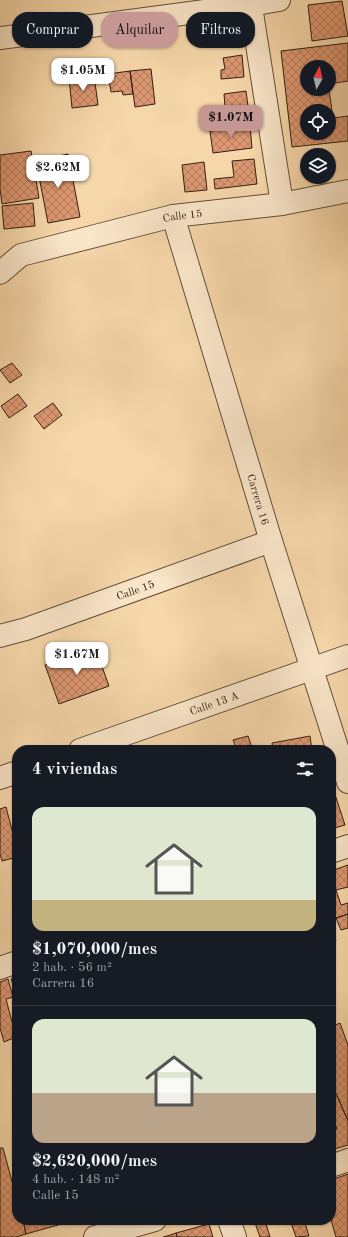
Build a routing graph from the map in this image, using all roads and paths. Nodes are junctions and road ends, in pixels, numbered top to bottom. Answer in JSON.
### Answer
{"nodes":[{"id":1,"x":279,"y":0,"type":"edge"},
{"id":2,"x":250,"y":2,"type":"edge"},
{"id":3,"x":0,"y":38,"type":"edge"},
{"id":4,"x":348,"y":191,"type":"edge"},
{"id":5,"x":282,"y":204,"type":"junction"},
{"id":6,"x":173,"y":216,"type":"junction"},
{"id":7,"x":0,"y":272,"type":"edge"},
{"id":8,"x":271,"y":541,"type":"junction"},
{"id":9,"x":0,"y":636,"type":"edge"},
{"id":10,"x":348,"y":656,"type":"edge"},
{"id":11,"x":312,"y":668,"type":"junction"},
{"id":12,"x":95,"y":745,"type":"edge"},
{"id":13,"x":12,"y":774,"type":"edge"},
{"id":14,"x":0,"y":778,"type":"edge"},
{"id":15,"x":348,"y":782,"type":"edge"},
{"id":16,"x":348,"y":846,"type":"edge"},
{"id":17,"x":336,"y":850,"type":"edge"},
{"id":18,"x":12,"y":964,"type":"edge"},
{"id":19,"x":0,"y":968,"type":"edge"},
{"id":20,"x":348,"y":1160,"type":"edge"},
{"id":21,"x":336,"y":1164,"type":"edge"},
{"id":22,"x":137,"y":1225,"type":"edge"},
{"id":23,"x":231,"y":1225,"type":"edge"},
{"id":24,"x":95,"y":1237,"type":"edge"},
{"id":25,"x":235,"y":1237,"type":"edge"}],
"edges":[{"from":1,"to":2,"type":"street"},
{"from":2,"to":3,"type":"street"},
{"from":2,"to":5,"type":"street"},
{"from":4,"to":5,"type":"street","name":"Calle 15"},
{"from":5,"to":6,"type":"street","name":"Calle 15"},
{"from":6,"to":7,"type":"street","name":"Calle 15"},
{"from":6,"to":8,"type":"street","name":"Carrera 16"},
{"from":8,"to":9,"type":"street","name":"Calle 15"},
{"from":8,"to":11,"type":"street","name":"Carrera 16"},
{"from":10,"to":11,"type":"street","name":"Calle 13 A"},
{"from":11,"to":12,"type":"street","name":"Calle 13 A"},
{"from":11,"to":15,"type":"street","name":"Carrera 16"},
{"from":13,"to":14,"type":"street"},
{"from":16,"to":17,"type":"street"},
{"from":18,"to":19,"type":"street"},
{"from":20,"to":21,"type":"street"},
{"from":22,"to":24,"type":"street"},
{"from":23,"to":25,"type":"street"}]}
